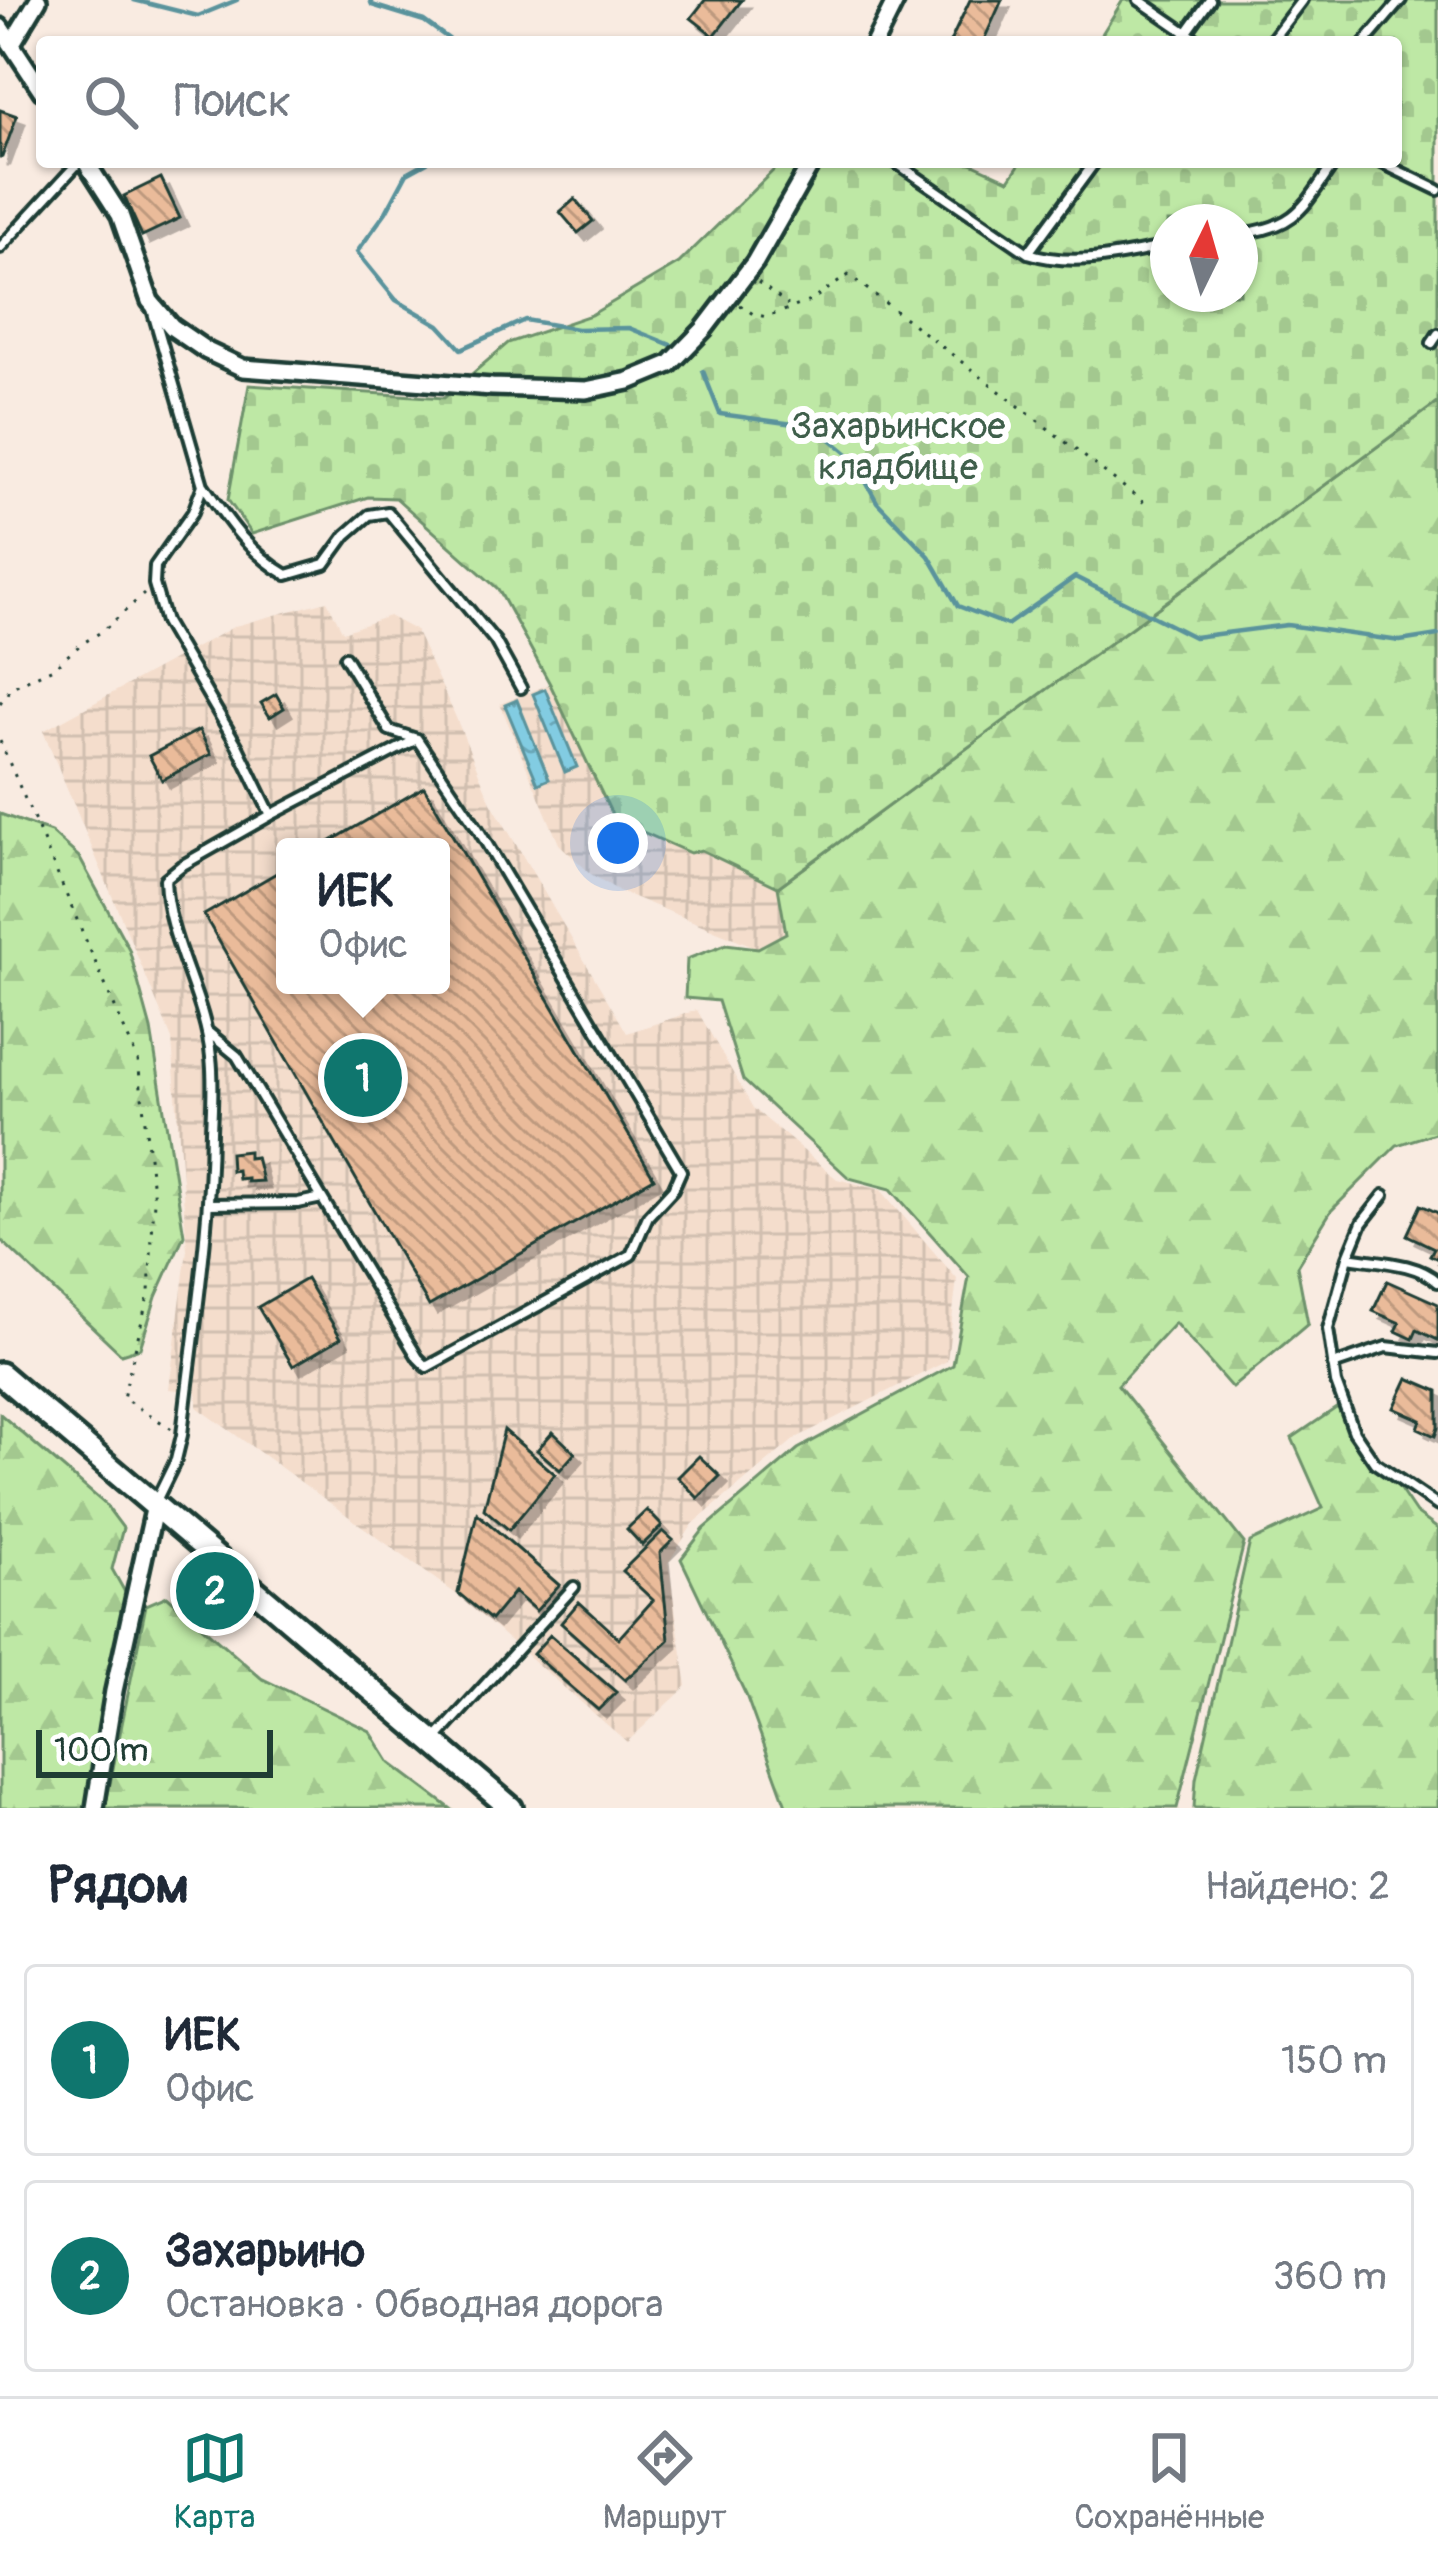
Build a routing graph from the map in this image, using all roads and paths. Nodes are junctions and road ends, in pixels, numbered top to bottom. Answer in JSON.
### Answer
{"nodes":[{"id":1,"x":38,"y":0,"type":"edge"},
{"id":2,"x":896,"y":0,"type":"edge"},
{"id":3,"x":1139,"y":0,"type":"edge"},
{"id":4,"x":1210,"y":0,"type":"edge"},
{"id":5,"x":1302,"y":0,"type":"edge"},
{"id":6,"x":1401,"y":0,"type":"edge"},
{"id":7,"x":0,"y":27,"type":"edge"},
{"id":8,"x":878,"y":36,"type":"edge"},
{"id":9,"x":1181,"y":36,"type":"edge"},
{"id":10,"x":1184,"y":36,"type":"edge"},
{"id":11,"x":1275,"y":36,"type":"edge"},
{"id":12,"x":1370,"y":36,"type":"edge"},
{"id":13,"x":12,"y":43,"type":"junction"},
{"id":14,"x":36,"y":81,"type":"edge"},
{"id":15,"x":77,"y":168,"type":"edge"},
{"id":16,"x":87,"y":168,"type":"edge"},
{"id":17,"x":808,"y":168,"type":"edge"},
{"id":18,"x":905,"y":168,"type":"edge"},
{"id":19,"x":1091,"y":168,"type":"edge"},
{"id":20,"x":1331,"y":168,"type":"edge"},
{"id":21,"x":1392,"y":168,"type":"edge"},
{"id":22,"x":1438,"y":190,"type":"edge"},
{"id":23,"x":1258,"y":232,"type":"edge"},
{"id":24,"x":0,"y":248,"type":"edge"},
{"id":25,"x":1150,"y":249,"type":"edge"},
{"id":26,"x":1028,"y":254,"type":"junction"},
{"id":27,"x":746,"y":273,"type":"junction"},
{"id":28,"x":728,"y":297,"type":"junction"},
{"id":29,"x":150,"y":302,"type":"junction"},
{"id":30,"x":790,"y":306,"type":"junction"},
{"id":31,"x":203,"y":485,"type":"junction"},
{"id":32,"x":1146,"y":504,"type":"dead end"},
{"id":33,"x":154,"y":584,"type":"junction"},
{"id":34,"x":345,"y":657,"type":"dead end"},
{"id":35,"x":521,"y":688,"type":"dead end"},
{"id":36,"x":0,"y":703,"type":"edge"},
{"id":37,"x":417,"y":739,"type":"junction"},
{"id":38,"x":0,"y":740,"type":"edge"},
{"id":39,"x":272,"y":815,"type":"junction"},
{"id":40,"x":208,"y":1032,"type":"junction"},
{"id":41,"x":1384,"y":1195,"type":"dead end"},
{"id":42,"x":322,"y":1198,"type":"junction"},
{"id":43,"x":208,"y":1204,"type":"junction"},
{"id":44,"x":1348,"y":1257,"type":"junction"},
{"id":45,"x":1438,"y":1282,"type":"edge"},
{"id":46,"x":1438,"y":1353,"type":"edge"},
{"id":47,"x":1333,"y":1365,"type":"junction"},
{"id":48,"x":0,"y":1374,"type":"edge"},
{"id":49,"x":182,"y":1435,"type":"junction"},
{"id":50,"x":155,"y":1505,"type":"junction"},
{"id":51,"x":1438,"y":1506,"type":"edge"},
{"id":52,"x":574,"y":1587,"type":"dead end"},
{"id":53,"x":433,"y":1742,"type":"junction"},
{"id":54,"x":95,"y":1808,"type":"edge"},
{"id":55,"x":511,"y":1808,"type":"edge"}],
"edges":[{"from":1,"to":13,"type":"street"},
{"from":2,"to":8,"type":"street"},
{"from":3,"to":9,"type":"lane"},
{"from":4,"to":10,"type":"lane"},
{"from":5,"to":11,"type":"lane"},
{"from":6,"to":12,"type":"lane"},
{"from":7,"to":13,"type":"street"},
{"from":13,"to":14,"type":"street"},
{"from":15,"to":24,"type":"lane"},
{"from":16,"to":29,"type":"street"},
{"from":17,"to":27,"type":"street"},
{"from":18,"to":26,"type":"lane"},
{"from":19,"to":26,"type":"lane"},
{"from":20,"to":23,"type":"lane"},
{"from":21,"to":22,"type":"lane"},
{"from":25,"to":26,"type":"lane"},
{"from":27,"to":28,"type":"street"},
{"from":27,"to":30,"type":"path"},
{"from":28,"to":29,"type":"street"},
{"from":28,"to":30,"type":"path"},
{"from":29,"to":31,"type":"lane"},
{"from":30,"to":32,"type":"path"},
{"from":31,"to":33,"type":"lane"},
{"from":31,"to":35,"type":"lane"},
{"from":33,"to":36,"type":"path"},
{"from":33,"to":39,"type":"lane"},
{"from":34,"to":37,"type":"lane"},
{"from":37,"to":39,"type":"lane"},
{"from":37,"to":42,"type":"lane"},
{"from":38,"to":49,"type":"path"},
{"from":39,"to":40,"type":"lane"},
{"from":40,"to":42,"type":"lane"},
{"from":40,"to":43,"type":"lane"},
{"from":41,"to":44,"type":"lane"},
{"from":42,"to":43,"type":"lane"},
{"from":43,"to":49,"type":"lane"},
{"from":44,"to":45,"type":"lane"},
{"from":44,"to":47,"type":"lane"},
{"from":46,"to":47,"type":"lane"},
{"from":47,"to":51,"type":"lane"},
{"from":48,"to":50,"type":"main road"},
{"from":49,"to":50,"type":"lane"},
{"from":50,"to":53,"type":"main road"},
{"from":50,"to":54,"type":"street"},
{"from":52,"to":53,"type":"lane"},
{"from":53,"to":55,"type":"main road"}]}
